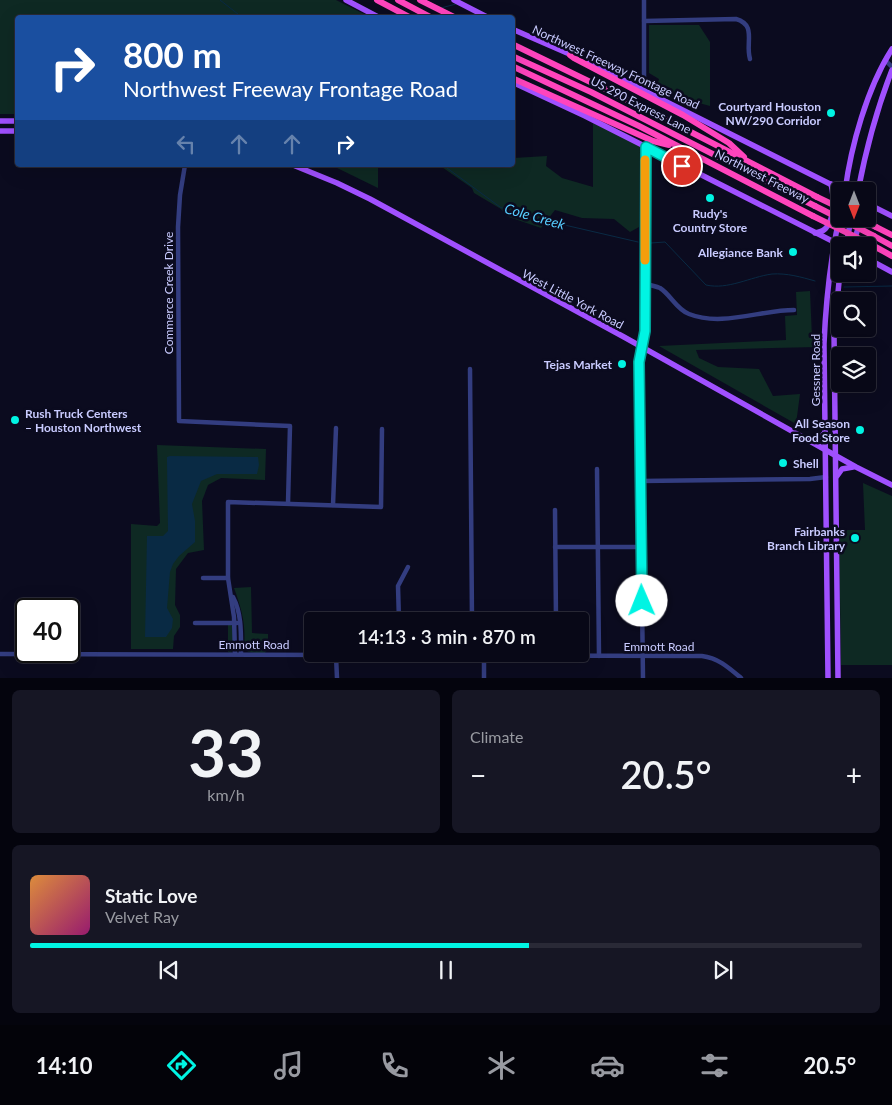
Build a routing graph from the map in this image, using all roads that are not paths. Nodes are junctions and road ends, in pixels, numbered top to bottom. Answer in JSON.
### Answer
{"nodes":[{"id":1,"x":346,"y":0,"type":"edge"},
{"id":2,"x":377,"y":0,"type":"edge"},
{"id":3,"x":398,"y":0,"type":"edge"},
{"id":4,"x":420,"y":0,"type":"edge"},
{"id":5,"x":454,"y":0,"type":"edge"},
{"id":6,"x":644,"y":0,"type":"edge"},
{"id":7,"x":374,"y":15,"type":"edge"},
{"id":8,"x":406,"y":15,"type":"edge"},
{"id":9,"x":426,"y":15,"type":"edge"},
{"id":10,"x":450,"y":15,"type":"edge"},
{"id":11,"x":483,"y":15,"type":"edge"},
{"id":12,"x":644,"y":20,"type":"junction"},
{"id":13,"x":515,"y":30,"type":"edge"},
{"id":14,"x":515,"y":45,"type":"edge"},
{"id":15,"x":892,"y":50,"type":"edge"},
{"id":16,"x":570,"y":55,"type":"junction"},
{"id":17,"x":515,"y":57,"type":"edge"},
{"id":18,"x":750,"y":59,"type":"dead end"},
{"id":19,"x":889,"y":60,"type":"edge"},
{"id":20,"x":515,"y":67,"type":"edge"},
{"id":21,"x":892,"y":69,"type":"edge"},
{"id":22,"x":515,"y":79,"type":"edge"},
{"id":23,"x":515,"y":83,"type":"edge"},
{"id":24,"x":644,"y":90,"type":"junction"},
{"id":25,"x":0,"y":121,"type":"edge"},
{"id":26,"x":15,"y":121,"type":"edge"},
{"id":27,"x":0,"y":131,"type":"edge"},
{"id":28,"x":15,"y":131,"type":"edge"},
{"id":29,"x":856,"y":139,"type":"junction"},
{"id":30,"x":867,"y":143,"type":"junction"},
{"id":31,"x":646,"y":147,"type":"junction"},
{"id":32,"x":680,"y":148,"type":"junction"},
{"id":33,"x":750,"y":163,"type":"junction"},
{"id":34,"x":185,"y":167,"type":"edge"},
{"id":35,"x":298,"y":167,"type":"edge"},
{"id":36,"x":847,"y":182,"type":"edge"},
{"id":37,"x":860,"y":182,"type":"edge"},
{"id":38,"x":831,"y":184,"type":"edge"},
{"id":39,"x":831,"y":204,"type":"edge"},
{"id":40,"x":876,"y":208,"type":"edge"},
{"id":41,"x":831,"y":215,"type":"edge"},
{"id":42,"x":892,"y":216,"type":"edge"},
{"id":43,"x":876,"y":226,"type":"edge"},
{"id":44,"x":815,"y":233,"type":"junction"},
{"id":45,"x":892,"y":235,"type":"edge"},
{"id":46,"x":831,"y":241,"type":"edge"},
{"id":47,"x":892,"y":246,"type":"edge"},
{"id":48,"x":892,"y":256,"type":"edge"},
{"id":49,"x":831,"y":258,"type":"edge"},
{"id":50,"x":876,"y":263,"type":"edge"},
{"id":51,"x":892,"y":272,"type":"edge"},
{"id":52,"x":645,"y":284,"type":"junction"},
{"id":53,"x":794,"y":310,"type":"dead end"},
{"id":54,"x":825,"y":327,"type":"junction"},
{"id":55,"x":831,"y":327,"type":"edge"},
{"id":56,"x":642,"y":348,"type":"junction"},
{"id":57,"x":470,"y":369,"type":"dead end"},
{"id":58,"x":824,"y":379,"type":"junction"},
{"id":59,"x":831,"y":379,"type":"edge"},
{"id":60,"x":834,"y":392,"type":"edge"},
{"id":61,"x":336,"y":428,"type":"dead end"},
{"id":62,"x":382,"y":429,"type":"dead end"},
{"id":63,"x":825,"y":433,"type":"junction"},
{"id":64,"x":808,"y":440,"type":"junction"},
{"id":65,"x":825,"y":449,"type":"junction"},
{"id":66,"x":835,"y":455,"type":"junction"},
{"id":67,"x":856,"y":467,"type":"junction"},
{"id":68,"x":597,"y":469,"type":"dead end"},
{"id":69,"x":826,"y":477,"type":"junction"},
{"id":70,"x":836,"y":478,"type":"junction"},
{"id":71,"x":641,"y":481,"type":"junction"},
{"id":72,"x":892,"y":485,"type":"edge"},
{"id":73,"x":288,"y":504,"type":"junction"},
{"id":74,"x":333,"y":505,"type":"junction"},
{"id":75,"x":556,"y":510,"type":"dead end"},
{"id":76,"x":826,"y":538,"type":"junction"},
{"id":77,"x":837,"y":538,"type":"junction"},
{"id":78,"x":555,"y":547,"type":"junction"},
{"id":79,"x":641,"y":547,"type":"junction"},
{"id":80,"x":598,"y":548,"type":"junction"},
{"id":81,"x":408,"y":567,"type":"dead end"},
{"id":82,"x":203,"y":578,"type":"dead end"},
{"id":83,"x":228,"y":578,"type":"junction"},
{"id":84,"x":232,"y":594,"type":"junction"},
{"id":85,"x":399,"y":612,"type":"edge"},
{"id":86,"x":472,"y":612,"type":"edge"},
{"id":87,"x":556,"y":612,"type":"edge"},
{"id":88,"x":829,"y":614,"type":"junction"},
{"id":89,"x":838,"y":614,"type":"junction"},
{"id":90,"x":241,"y":622,"type":"junction"},
{"id":91,"x":195,"y":623,"type":"dead end"},
{"id":92,"x":235,"y":623,"type":"junction"},
{"id":93,"x":0,"y":654,"type":"edge"},
{"id":94,"x":235,"y":654,"type":"junction"},
{"id":95,"x":241,"y":654,"type":"junction"},
{"id":96,"x":304,"y":655,"type":"edge"},
{"id":97,"x":589,"y":656,"type":"edge"},
{"id":98,"x":599,"y":656,"type":"junction"},
{"id":99,"x":643,"y":656,"type":"junction"},
{"id":100,"x":829,"y":658,"type":"junction"},
{"id":101,"x":838,"y":658,"type":"junction"},
{"id":102,"x":336,"y":662,"type":"edge"},
{"id":103,"x":484,"y":662,"type":"edge"},
{"id":104,"x":337,"y":678,"type":"edge"},
{"id":105,"x":484,"y":678,"type":"edge"},
{"id":106,"x":643,"y":678,"type":"edge"},
{"id":107,"x":741,"y":678,"type":"edge"},
{"id":108,"x":828,"y":678,"type":"edge"},
{"id":109,"x":838,"y":678,"type":"edge"}],
"edges":[{"from":1,"to":7,"type":"main road"},
{"from":2,"to":8,"type":"highway"},
{"from":3,"to":9,"type":"highway"},
{"from":4,"to":10,"type":"highway"},
{"from":5,"to":11,"type":"main road"},
{"from":6,"to":12,"type":"street"},
{"from":12,"to":18,"type":"street"},
{"from":12,"to":24,"type":"street"},
{"from":13,"to":16,"type":"main road","name":"Northwest Freeway Frontage Road"},
{"from":14,"to":33,"type":"highway","name":"Northwest Freeway"},
{"from":15,"to":19,"type":"main road"},
{"from":16,"to":24,"type":"main road","name":"Northwest Freeway Frontage Road"},
{"from":16,"to":33,"type":"highway"},
{"from":17,"to":47,"type":"highway","name":"US 290 Express Lane","bridge":true},
{"from":19,"to":21,"type":"street"},
{"from":19,"to":29,"type":"main road"},
{"from":20,"to":32,"type":"highway","name":"Northwest Freeway"},
{"from":21,"to":30,"type":"main road"},
{"from":22,"to":32,"type":"highway"},
{"from":23,"to":31,"type":"main road"},
{"from":24,"to":38,"type":"main road","name":"Northwest Freeway Frontage Road"},
{"from":25,"to":26,"type":"main road"},
{"from":27,"to":28,"type":"main road"},
{"from":29,"to":30,"type":"main road"},
{"from":29,"to":36,"type":"main road"},
{"from":30,"to":37,"type":"main road"},
{"from":31,"to":44,"type":"main road"},
{"from":31,"to":52,"type":"street"},
{"from":32,"to":48,"type":"highway","name":"Northwest Freeway","bridge":true},
{"from":33,"to":39,"type":"highway","name":"Northwest Freeway","bridge":true},
{"from":34,"to":73,"type":"street","name":"Commerce Creek Drive"},
{"from":35,"to":56,"type":"main road","name":"West Little York Road"},
{"from":40,"to":42,"type":"main road"},
{"from":41,"to":44,"type":"main road"},
{"from":43,"to":45,"type":"highway","bridge":true},
{"from":44,"to":46,"type":"main road"},
{"from":49,"to":54,"type":"main road","name":"Gessner Road"},
{"from":50,"to":51,"type":"main road"},
{"from":52,"to":53,"type":"street"},
{"from":52,"to":56,"type":"street"},
{"from":54,"to":55,"type":"main road"},
{"from":54,"to":58,"type":"main road","name":"Gessner Road"},
{"from":56,"to":64,"type":"main road","name":"West Little York Road"},
{"from":56,"to":71,"type":"street"},
{"from":57,"to":86,"type":"street"},
{"from":58,"to":59,"type":"main road"},
{"from":58,"to":63,"type":"main road","name":"Gessner Road"},
{"from":60,"to":66,"type":"main road","name":"Gessner Road"},
{"from":61,"to":74,"type":"street"},
{"from":62,"to":74,"type":"street"},
{"from":63,"to":64,"type":"main road"},
{"from":63,"to":65,"type":"main road","name":"Gessner Road"},
{"from":64,"to":65,"type":"main road","name":"West Little York Road"},
{"from":65,"to":66,"type":"main road","name":"West Little York Road"},
{"from":65,"to":69,"type":"main road","name":"Gessner Road"},
{"from":66,"to":67,"type":"main road","name":"West Little York Road"},
{"from":66,"to":70,"type":"main road","name":"Gessner Road"},
{"from":67,"to":70,"type":"main road"},
{"from":67,"to":72,"type":"main road","name":"West Little York Road"},
{"from":68,"to":80,"type":"street"},
{"from":69,"to":71,"type":"street"},
{"from":69,"to":76,"type":"main road","name":"Gessner Road"},
{"from":70,"to":77,"type":"main road","name":"Gessner Road"},
{"from":71,"to":79,"type":"street"},
{"from":73,"to":74,"type":"street"},
{"from":73,"to":83,"type":"street"},
{"from":75,"to":78,"type":"street"},
{"from":76,"to":77,"type":"main road"},
{"from":76,"to":88,"type":"main road","name":"Gessner Road"},
{"from":77,"to":89,"type":"main road","name":"Gessner Road"},
{"from":78,"to":80,"type":"street"},
{"from":78,"to":87,"type":"street"},
{"from":79,"to":80,"type":"street"},
{"from":79,"to":99,"type":"street"},
{"from":80,"to":98,"type":"street"},
{"from":81,"to":85,"type":"street"},
{"from":82,"to":83,"type":"street"},
{"from":83,"to":84,"type":"street"},
{"from":84,"to":90,"type":"street"},
{"from":84,"to":92,"type":"street"},
{"from":88,"to":89,"type":"main road"},
{"from":88,"to":100,"type":"main road","name":"Gessner Road"},
{"from":89,"to":101,"type":"main road","name":"Gessner Road"},
{"from":90,"to":92,"type":"street"},
{"from":90,"to":95,"type":"street"},
{"from":91,"to":92,"type":"street"},
{"from":92,"to":94,"type":"street"},
{"from":93,"to":94,"type":"street","name":"Emmott Road"},
{"from":94,"to":95,"type":"street","name":"Emmott Road"},
{"from":95,"to":96,"type":"street","name":"Emmott Road"},
{"from":97,"to":98,"type":"street","name":"Emmott Road"},
{"from":98,"to":99,"type":"street","name":"Emmott Road"},
{"from":99,"to":106,"type":"street"},
{"from":99,"to":107,"type":"street","name":"Emmott Road"},
{"from":100,"to":101,"type":"main road"},
{"from":100,"to":108,"type":"main road","name":"Gessner Road"},
{"from":101,"to":109,"type":"main road","name":"Gessner Road"},
{"from":102,"to":104,"type":"street"},
{"from":103,"to":105,"type":"street"}]}
